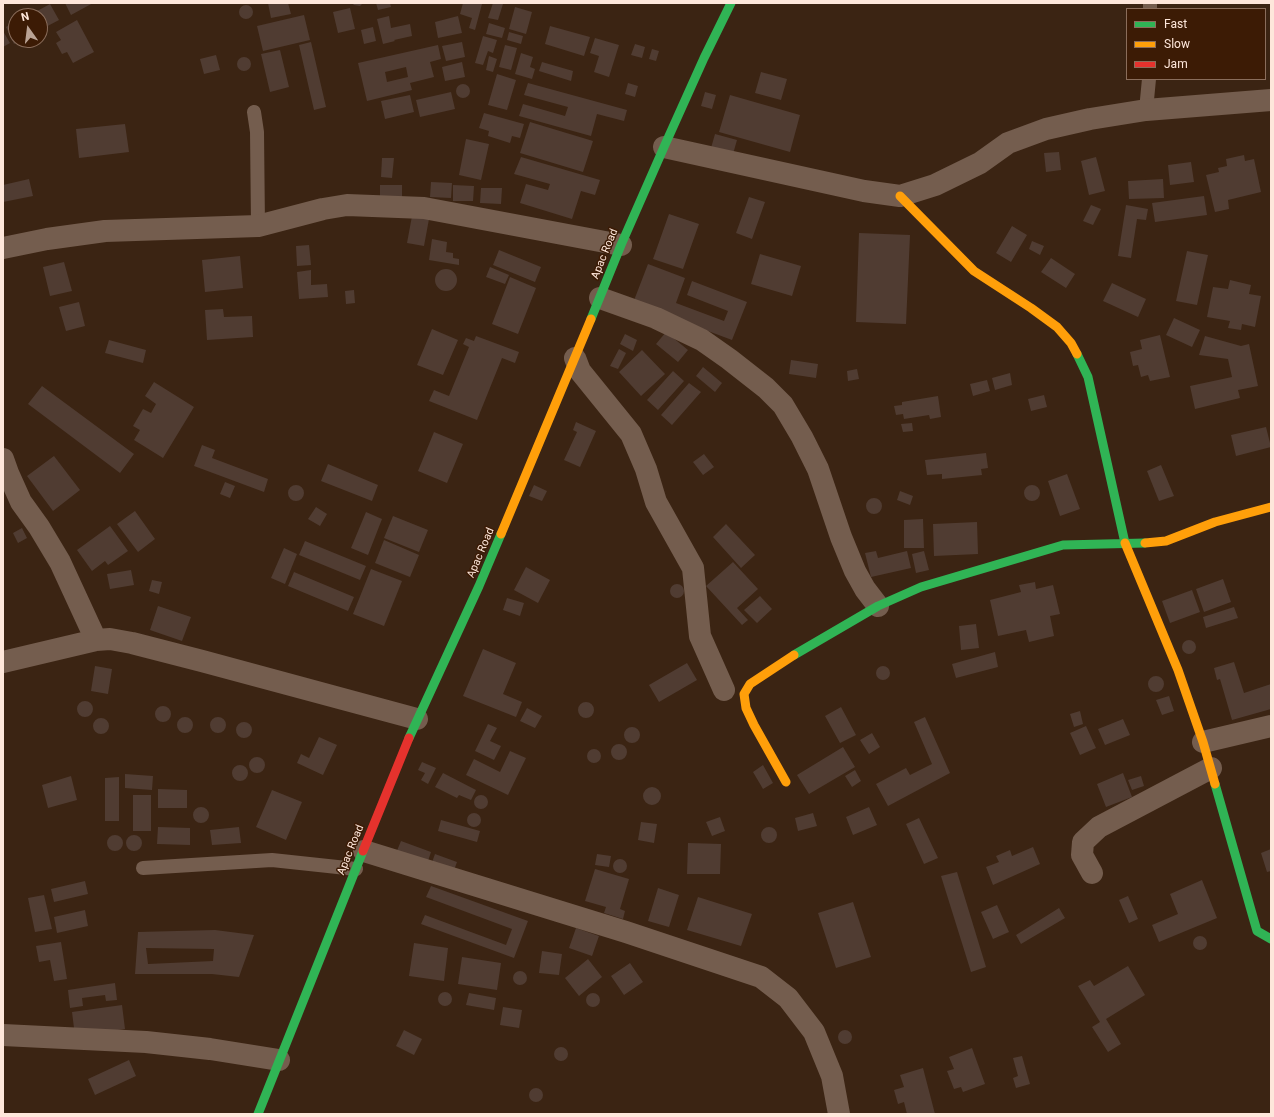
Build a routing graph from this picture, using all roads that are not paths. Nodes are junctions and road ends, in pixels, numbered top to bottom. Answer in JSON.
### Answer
{"nodes":[{"id":1,"x":731,"y":3,"type":"edge"},
{"id":2,"x":1149,"y":80,"type":"edge"},
{"id":3,"x":1271,"y":100,"type":"edge"},
{"id":4,"x":1146,"y":110,"type":"junction"},
{"id":5,"x":254,"y":112,"type":"dead end"},
{"id":6,"x":664,"y":147,"type":"junction"},
{"id":7,"x":900,"y":196,"type":"junction"},
{"id":8,"x":258,"y":226,"type":"junction"},
{"id":9,"x":621,"y":245,"type":"junction"},
{"id":10,"x":3,"y":248,"type":"edge"},
{"id":11,"x":600,"y":298,"type":"junction"},
{"id":12,"x":576,"y":358,"type":"junction"},
{"id":13,"x":3,"y":459,"type":"edge"},
{"id":14,"x":1271,"y":507,"type":"edge"},
{"id":15,"x":1124,"y":544,"type":"junction"},
{"id":16,"x":878,"y":606,"type":"junction"},
{"id":17,"x":96,"y":640,"type":"junction"},
{"id":18,"x":3,"y":662,"type":"edge"},
{"id":19,"x":724,"y":690,"type":"dead end"},
{"id":20,"x":417,"y":719,"type":"junction"},
{"id":21,"x":1271,"y":726,"type":"edge"},
{"id":22,"x":1204,"y":742,"type":"junction"},
{"id":23,"x":1211,"y":768,"type":"junction"},
{"id":24,"x":786,"y":782,"type":"dead end"},
{"id":25,"x":360,"y":860,"type":"junction"},
{"id":26,"x":143,"y":868,"type":"dead end"},
{"id":27,"x":1092,"y":873,"type":"dead end"},
{"id":28,"x":1271,"y":940,"type":"edge"},
{"id":29,"x":3,"y":1035,"type":"edge"},
{"id":30,"x":278,"y":1060,"type":"junction"},
{"id":31,"x":258,"y":1114,"type":"edge"},
{"id":32,"x":839,"y":1114,"type":"edge"}],
"edges":[{"from":1,"to":6,"type":"street","name":"Apac Road"},
{"from":2,"to":4,"type":"lane"},
{"from":3,"to":4,"type":"street"},
{"from":4,"to":7,"type":"street"},
{"from":5,"to":8,"type":"lane"},
{"from":6,"to":7,"type":"street"},
{"from":6,"to":9,"type":"street","name":"Apac Road"},
{"from":7,"to":15,"type":"street"},
{"from":8,"to":9,"type":"street"},
{"from":8,"to":10,"type":"street"},
{"from":9,"to":11,"type":"street","name":"Apac Road"},
{"from":11,"to":12,"type":"street","name":"Apac Road"},
{"from":11,"to":16,"type":"street"},
{"from":12,"to":19,"type":"street"},
{"from":12,"to":20,"type":"street","name":"Apac Road"},
{"from":13,"to":17,"type":"street"},
{"from":14,"to":15,"type":"street"},
{"from":15,"to":16,"type":"street"},
{"from":15,"to":22,"type":"street"},
{"from":16,"to":24,"type":"street"},
{"from":17,"to":18,"type":"street"},
{"from":17,"to":20,"type":"street"},
{"from":20,"to":25,"type":"street","name":"Apac Road"},
{"from":21,"to":22,"type":"street"},
{"from":22,"to":23,"type":"street"},
{"from":23,"to":27,"type":"street"},
{"from":23,"to":28,"type":"street"},
{"from":25,"to":26,"type":"lane"},
{"from":25,"to":30,"type":"street","name":"Apac Road"},
{"from":25,"to":32,"type":"street"},
{"from":29,"to":30,"type":"street"},
{"from":30,"to":31,"type":"street","name":"Apac Road"}]}
